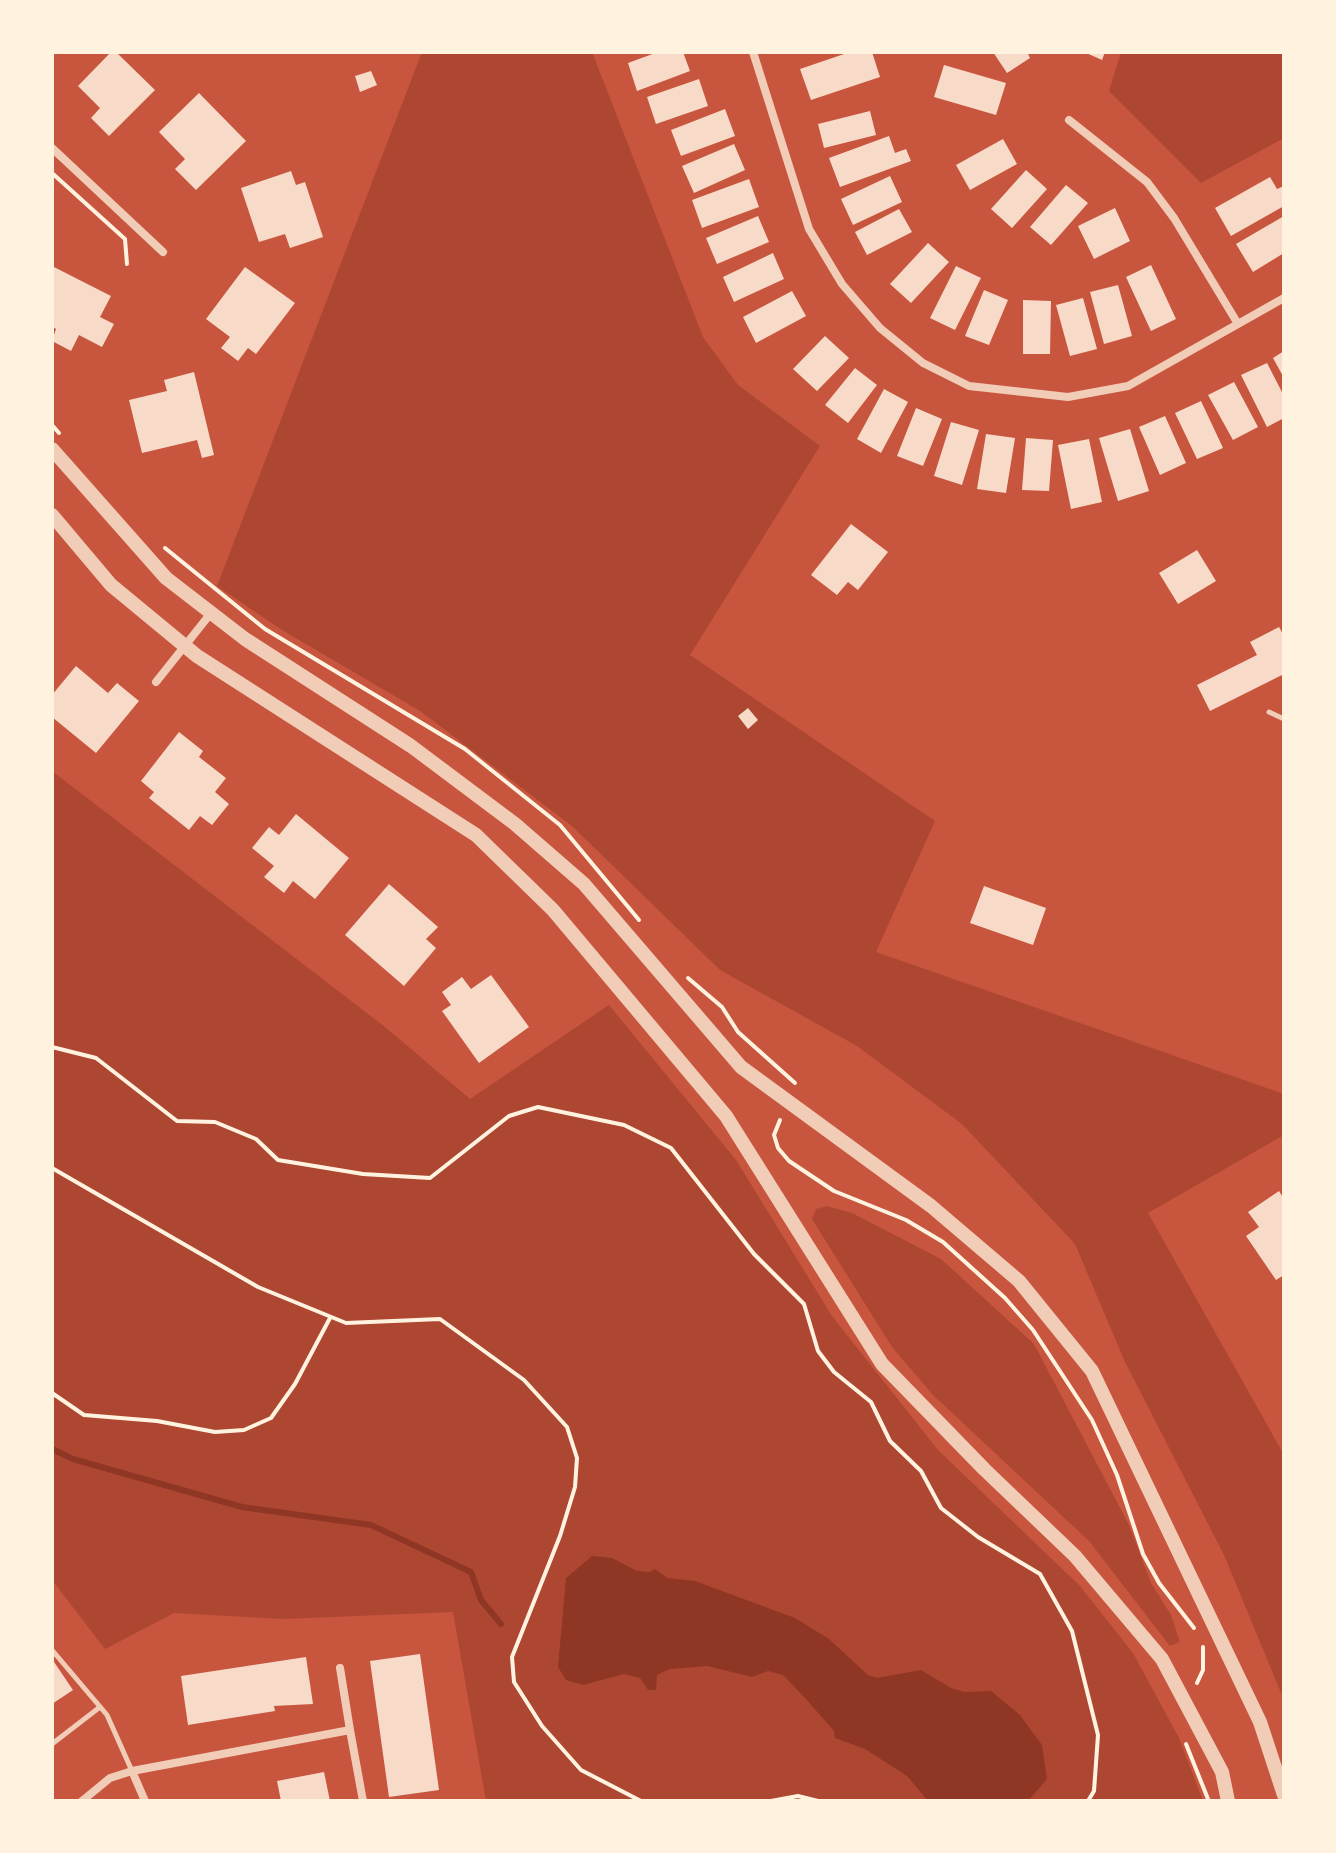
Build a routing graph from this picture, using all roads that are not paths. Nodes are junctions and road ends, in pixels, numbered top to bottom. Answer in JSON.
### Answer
{"nodes":[{"id":1,"x":753,"y":52,"type":"edge"},
{"id":2,"x":1069,"y":120,"type":"dead end"},
{"id":3,"x":52,"y":148,"type":"edge"},
{"id":4,"x":163,"y":252,"type":"dead end"},
{"id":5,"x":1284,"y":298,"type":"edge"},
{"id":6,"x":1238,"y":324,"type":"junction"},
{"id":7,"x":52,"y":449,"type":"edge"},
{"id":8,"x":52,"y":515,"type":"edge"},
{"id":9,"x":211,"y":613,"type":"junction"},
{"id":10,"x":185,"y":646,"type":"junction"},
{"id":11,"x":156,"y":682,"type":"dead end"},
{"id":12,"x":1269,"y":712,"type":"dead end"},
{"id":13,"x":1284,"y":719,"type":"edge"},
{"id":14,"x":52,"y":1650,"type":"edge"},
{"id":15,"x":340,"y":1668,"type":"dead end"},
{"id":16,"x":100,"y":1707,"type":"junction"},
{"id":17,"x":350,"y":1730,"type":"junction"},
{"id":18,"x":52,"y":1744,"type":"edge"},
{"id":19,"x":132,"y":1771,"type":"junction"},
{"id":20,"x":1284,"y":1795,"type":"edge"},
{"id":21,"x":82,"y":1801,"type":"edge"},
{"id":22,"x":145,"y":1801,"type":"edge"},
{"id":23,"x":363,"y":1801,"type":"edge"},
{"id":24,"x":1228,"y":1801,"type":"edge"}],
"edges":[{"from":1,"to":6,"type":"street"},
{"from":2,"to":6,"type":"street"},
{"from":3,"to":4,"type":"street"},
{"from":5,"to":6,"type":"street"},
{"from":7,"to":9,"type":"street"},
{"from":8,"to":10,"type":"street"},
{"from":9,"to":10,"type":"street"},
{"from":9,"to":20,"type":"street"},
{"from":10,"to":11,"type":"street"},
{"from":10,"to":24,"type":"street"},
{"from":12,"to":13,"type":"lane"},
{"from":14,"to":16,"type":"lane"},
{"from":15,"to":17,"type":"street"},
{"from":16,"to":18,"type":"lane"},
{"from":16,"to":19,"type":"lane"},
{"from":17,"to":19,"type":"street"},
{"from":17,"to":23,"type":"street"},
{"from":19,"to":21,"type":"street"},
{"from":19,"to":22,"type":"street"}]}
